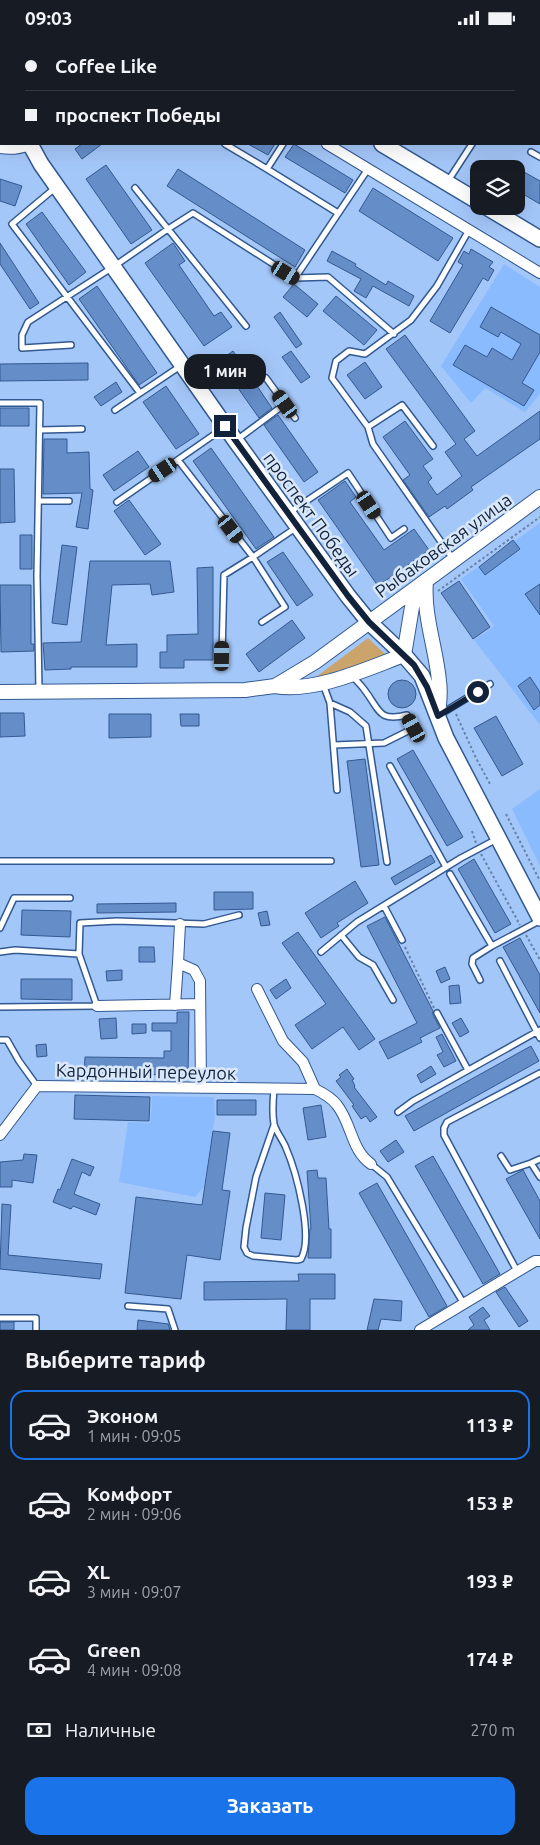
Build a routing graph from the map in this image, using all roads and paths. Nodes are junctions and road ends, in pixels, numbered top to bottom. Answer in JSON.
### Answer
{"nodes":[{"id":1,"x":28,"y":145,"type":"edge"},
{"id":2,"x":31,"y":145,"type":"edge"},
{"id":3,"x":226,"y":145,"type":"edge"},
{"id":4,"x":282,"y":145,"type":"edge"},
{"id":5,"x":329,"y":145,"type":"edge"},
{"id":6,"x":384,"y":145,"type":"edge"},
{"id":7,"x":471,"y":145,"type":"edge"},
{"id":8,"x":0,"y":148,"type":"edge"},
{"id":9,"x":531,"y":152,"type":"dead end"},
{"id":10,"x":540,"y":157,"type":"edge"},
{"id":11,"x":267,"y":169,"type":"junction"},
{"id":12,"x":368,"y":169,"type":"junction"},
{"id":13,"x":447,"y":183,"type":"junction"},
{"id":14,"x":57,"y":186,"type":"junction"},
{"id":15,"x":135,"y":188,"type":"dead end"},
{"id":16,"x":470,"y":197,"type":"edge"},
{"id":17,"x":338,"y":213,"type":"junction"},
{"id":18,"x":501,"y":215,"type":"edge"},
{"id":19,"x":168,"y":229,"type":"junction"},
{"id":20,"x":470,"y":229,"type":"junction"},
{"id":21,"x":540,"y":239,"type":"edge"},
{"id":22,"x":113,"y":267,"type":"junction"},
{"id":23,"x":540,"y":273,"type":"edge"},
{"id":24,"x":296,"y":278,"type":"junction"},
{"id":25,"x":67,"y":296,"type":"junction"},
{"id":26,"x":246,"y":326,"type":"dead end"},
{"id":27,"x":394,"y":334,"type":"junction"},
{"id":28,"x":71,"y":345,"type":"dead end"},
{"id":29,"x":182,"y":365,"type":"junction"},
{"id":30,"x":266,"y":378,"type":"dead end"},
{"id":31,"x":140,"y":393,"type":"junction"},
{"id":32,"x":0,"y":403,"type":"edge"},
{"id":33,"x":285,"y":404,"type":"junction"},
{"id":34,"x":115,"y":409,"type":"dead end"},
{"id":35,"x":295,"y":418,"type":"dead end"},
{"id":36,"x":225,"y":426,"type":"junction"},
{"id":37,"x":368,"y":427,"type":"junction"},
{"id":38,"x":82,"y":429,"type":"dead end"},
{"id":39,"x":40,"y":430,"type":"junction"},
{"id":40,"x":235,"y":441,"type":"junction"},
{"id":41,"x":433,"y":446,"type":"dead end"},
{"id":42,"x":178,"y":460,"type":"junction"},
{"id":43,"x":540,"y":497,"type":"edge"},
{"id":44,"x":39,"y":501,"type":"junction"},
{"id":45,"x":69,"y":501,"type":"dead end"},
{"id":46,"x":117,"y":502,"type":"dead end"},
{"id":47,"x":288,"y":514,"type":"junction"},
{"id":48,"x":540,"y":517,"type":"edge"},
{"id":49,"x":297,"y":527,"type":"junction"},
{"id":50,"x":404,"y":529,"type":"dead end"},
{"id":51,"x":253,"y":557,"type":"junction"},
{"id":52,"x":454,"y":561,"type":"junction"},
{"id":53,"x":421,"y":585,"type":"junction"},
{"id":54,"x":262,"y":622,"type":"dead end"},
{"id":55,"x":369,"y":622,"type":"junction"},
{"id":56,"x":404,"y":655,"type":"junction"},
{"id":57,"x":222,"y":656,"type":"dead end"},
{"id":58,"x":350,"y":674,"type":"junction"},
{"id":59,"x":323,"y":683,"type":"junction"},
{"id":60,"x":490,"y":684,"type":"dead end"},
{"id":61,"x":275,"y":686,"type":"junction"},
{"id":62,"x":39,"y":691,"type":"junction"},
{"id":63,"x":0,"y":692,"type":"edge"},
{"id":64,"x":330,"y":703,"type":"junction"},
{"id":65,"x":454,"y":707,"type":"junction"},
{"id":66,"x":438,"y":716,"type":"junction"},
{"id":67,"x":369,"y":743,"type":"junction"},
{"id":68,"x":334,"y":745,"type":"junction"},
{"id":69,"x":390,"y":766,"type":"dead end"},
{"id":70,"x":490,"y":784,"type":"dead end"},
{"id":71,"x":337,"y":790,"type":"dead end"},
{"id":72,"x":506,"y":814,"type":"dead end"},
{"id":73,"x":472,"y":831,"type":"dead end"},
{"id":74,"x":498,"y":838,"type":"junction"},
{"id":75,"x":478,"y":848,"type":"junction"},
{"id":76,"x":0,"y":861,"type":"edge"},
{"id":77,"x":330,"y":861,"type":"dead end"},
{"id":78,"x":386,"y":862,"type":"dead end"},
{"id":79,"x":446,"y":867,"type":"junction"},
{"id":80,"x":450,"y":874,"type":"dead end"},
{"id":81,"x":540,"y":881,"type":"edge"},
{"id":82,"x":70,"y":898,"type":"dead end"},
{"id":83,"x":384,"y":906,"type":"junction"},
{"id":84,"x":239,"y":915,"type":"dead end"},
{"id":85,"x":540,"y":919,"type":"edge"},
{"id":86,"x":180,"y":924,"type":"junction"},
{"id":87,"x":0,"y":928,"type":"edge"},
{"id":88,"x":522,"y":929,"type":"junction"},
{"id":89,"x":341,"y":935,"type":"junction"},
{"id":90,"x":402,"y":940,"type":"joint"},
{"id":91,"x":492,"y":946,"type":"junction"},
{"id":92,"x":0,"y":952,"type":"edge"},
{"id":93,"x":321,"y":952,"type":"dead end"},
{"id":94,"x":79,"y":953,"type":"junction"},
{"id":95,"x":540,"y":960,"type":"edge"},
{"id":96,"x":500,"y":961,"type":"dead end"},
{"id":97,"x":178,"y":963,"type":"junction"},
{"id":98,"x":480,"y":980,"type":"dead end"},
{"id":99,"x":256,"y":989,"type":"dead end"},
{"id":100,"x":393,"y":1000,"type":"dead end"},
{"id":101,"x":175,"y":1005,"type":"junction"},
{"id":102,"x":200,"y":1005,"type":"junction"},
{"id":103,"x":97,"y":1006,"type":"junction"},
{"id":104,"x":0,"y":1007,"type":"edge"},
{"id":105,"x":437,"y":1013,"type":"joint"},
{"id":106,"x":538,"y":1031,"type":"edge"},
{"id":107,"x":540,"y":1038,"type":"edge"},
{"id":108,"x":0,"y":1040,"type":"edge"},
{"id":109,"x":468,"y":1070,"type":"junction"},
{"id":110,"x":540,"y":1073,"type":"edge"},
{"id":111,"x":37,"y":1086,"type":"junction"},
{"id":112,"x":201,"y":1088,"type":"junction"},
{"id":113,"x":274,"y":1089,"type":"junction"},
{"id":114,"x":315,"y":1089,"type":"junction"},
{"id":115,"x":398,"y":1111,"type":"dead end"},
{"id":116,"x":274,"y":1125,"type":"junction"},
{"id":117,"x":0,"y":1135,"type":"edge"},
{"id":118,"x":502,"y":1156,"type":"dead end"},
{"id":119,"x":540,"y":1159,"type":"edge"},
{"id":120,"x":531,"y":1163,"type":"junction"},
{"id":121,"x":371,"y":1164,"type":"joint"},
{"id":122,"x":540,"y":1177,"type":"edge"},
{"id":123,"x":538,"y":1261,"type":"edge"},
{"id":124,"x":517,"y":1271,"type":"junction"},
{"id":125,"x":464,"y":1305,"type":"junction"},
{"id":126,"x":128,"y":1306,"type":"dead end"},
{"id":127,"x":0,"y":1318,"type":"edge"},
{"id":128,"x":36,"y":1330,"type":"edge"},
{"id":129,"x":175,"y":1330,"type":"edge"},
{"id":130,"x":421,"y":1330,"type":"edge"}],
"edges":[{"from":1,"to":8,"type":"street"},
{"from":2,"to":14,"type":"main road","name":"проспект Победы"},
{"from":3,"to":11,"type":"lane"},
{"from":4,"to":11,"type":"lane"},
{"from":5,"to":12,"type":"street"},
{"from":6,"to":13,"type":"main road"},
{"from":7,"to":13,"type":"lane"},
{"from":9,"to":10,"type":"lane"},
{"from":11,"to":17,"type":"lane"},
{"from":12,"to":17,"type":"lane"},
{"from":12,"to":20,"type":"street"},
{"from":13,"to":16,"type":"main road"},
{"from":14,"to":22,"type":"main road","name":"проспект Победы"},
{"from":14,"to":25,"type":"lane"},
{"from":15,"to":19,"type":"lane"},
{"from":17,"to":24,"type":"lane"},
{"from":18,"to":21,"type":"main road"},
{"from":19,"to":22,"type":"lane"},
{"from":19,"to":24,"type":"lane"},
{"from":19,"to":26,"type":"lane"},
{"from":20,"to":23,"type":"street"},
{"from":20,"to":27,"type":"lane"},
{"from":22,"to":25,"type":"lane"},
{"from":22,"to":29,"type":"main road","name":"проспект Победы"},
{"from":24,"to":27,"type":"lane"},
{"from":25,"to":28,"type":"lane"},
{"from":25,"to":31,"type":"lane"},
{"from":27,"to":37,"type":"lane"},
{"from":29,"to":31,"type":"lane"},
{"from":29,"to":36,"type":"main road","name":"проспект Победы"},
{"from":30,"to":33,"type":"lane"},
{"from":31,"to":34,"type":"lane"},
{"from":32,"to":39,"type":"lane"},
{"from":33,"to":35,"type":"lane"},
{"from":33,"to":40,"type":"lane"},
{"from":36,"to":40,"type":"main road","name":"проспект Победы"},
{"from":36,"to":42,"type":"lane"},
{"from":37,"to":41,"type":"lane"},
{"from":37,"to":52,"type":"lane"},
{"from":38,"to":39,"type":"lane"},
{"from":39,"to":44,"type":"lane"},
{"from":40,"to":47,"type":"main road","name":"проспект Победы"},
{"from":42,"to":46,"type":"lane"},
{"from":42,"to":51,"type":"lane"},
{"from":43,"to":52,"type":"main road","name":"Рыбаковская улица"},
{"from":44,"to":45,"type":"lane"},
{"from":44,"to":62,"type":"lane"},
{"from":47,"to":49,"type":"main road","name":"проспект Победы"},
{"from":47,"to":50,"type":"lane"},
{"from":48,"to":53,"type":"path"},
{"from":49,"to":51,"type":"lane"},
{"from":49,"to":55,"type":"main road","name":"проспект Победы"},
{"from":51,"to":54,"type":"lane"},
{"from":51,"to":57,"type":"lane"},
{"from":52,"to":53,"type":"main road","name":"Рыбаковская улица"},
{"from":53,"to":55,"type":"main road","name":"Рыбаковская улица"},
{"from":53,"to":56,"type":"main road"},
{"from":53,"to":66,"type":"main road"},
{"from":55,"to":56,"type":"main road","name":"проспект Победы"},
{"from":55,"to":61,"type":"main road","name":"Рыбаковская улица"},
{"from":56,"to":58,"type":"main road"},
{"from":56,"to":66,"type":"main road","name":"проспект Победы"},
{"from":58,"to":59,"type":"main road"},
{"from":58,"to":67,"type":"lane"},
{"from":59,"to":61,"type":"main road"},
{"from":59,"to":64,"type":"lane"},
{"from":60,"to":65,"type":"lane"},
{"from":61,"to":62,"type":"main road"},
{"from":62,"to":63,"type":"main road"},
{"from":64,"to":67,"type":"lane"},
{"from":64,"to":68,"type":"lane"},
{"from":65,"to":66,"type":"lane"},
{"from":65,"to":70,"type":"path"},
{"from":66,"to":74,"type":"main road","name":"проспект Победы"},
{"from":67,"to":68,"type":"lane"},
{"from":67,"to":78,"type":"lane"},
{"from":68,"to":71,"type":"lane"},
{"from":69,"to":79,"type":"lane"},
{"from":72,"to":81,"type":"path"},
{"from":73,"to":75,"type":"path"},
{"from":74,"to":75,"type":"lane"},
{"from":74,"to":85,"type":"main road","name":"проспект Победы"},
{"from":75,"to":79,"type":"lane"},
{"from":75,"to":88,"type":"path"},
{"from":76,"to":77,"type":"lane"},
{"from":79,"to":83,"type":"lane"},
{"from":80,"to":91,"type":"lane"},
{"from":82,"to":87,"type":"lane"},
{"from":83,"to":89,"type":"lane"},
{"from":83,"to":90,"type":"lane"},
{"from":84,"to":86,"type":"lane"},
{"from":85,"to":88,"type":"lane"},
{"from":86,"to":94,"type":"lane"},
{"from":86,"to":97,"type":"street"},
{"from":88,"to":91,"type":"lane"},
{"from":88,"to":95,"type":"path"},
{"from":89,"to":93,"type":"lane"},
{"from":89,"to":100,"type":"lane"},
{"from":90,"to":105,"type":"path"},
{"from":91,"to":98,"type":"lane"},
{"from":92,"to":94,"type":"lane"},
{"from":94,"to":103,"type":"lane"},
{"from":96,"to":106,"type":"lane"},
{"from":97,"to":101,"type":"street"},
{"from":97,"to":102,"type":"street"},
{"from":99,"to":114,"type":"street"},
{"from":101,"to":102,"type":"street"},
{"from":101,"to":103,"type":"street"},
{"from":102,"to":112,"type":"street"},
{"from":103,"to":104,"type":"lane"},
{"from":105,"to":109,"type":"lane"},
{"from":106,"to":107,"type":"lane"},
{"from":106,"to":109,"type":"lane"},
{"from":108,"to":111,"type":"lane"},
{"from":109,"to":115,"type":"lane"},
{"from":110,"to":124,"type":"lane"},
{"from":111,"to":112,"type":"street","name":"Кардонный переулок"},
{"from":111,"to":117,"type":"street","name":"Кардонный переулок"},
{"from":112,"to":113,"type":"street","name":"Кардонный переулок"},
{"from":113,"to":114,"type":"street","name":"Кардонный переулок"},
{"from":113,"to":116,"type":"lane"},
{"from":114,"to":121,"type":"street"},
{"from":116,"to":116,"type":"lane"},
{"from":118,"to":120,"type":"lane"},
{"from":119,"to":120,"type":"lane"},
{"from":120,"to":122,"type":"lane"},
{"from":121,"to":125,"type":"lane"},
{"from":123,"to":124,"type":"street"},
{"from":124,"to":125,"type":"street"},
{"from":125,"to":130,"type":"street"},
{"from":126,"to":129,"type":"lane"},
{"from":127,"to":128,"type":"lane"}]}
